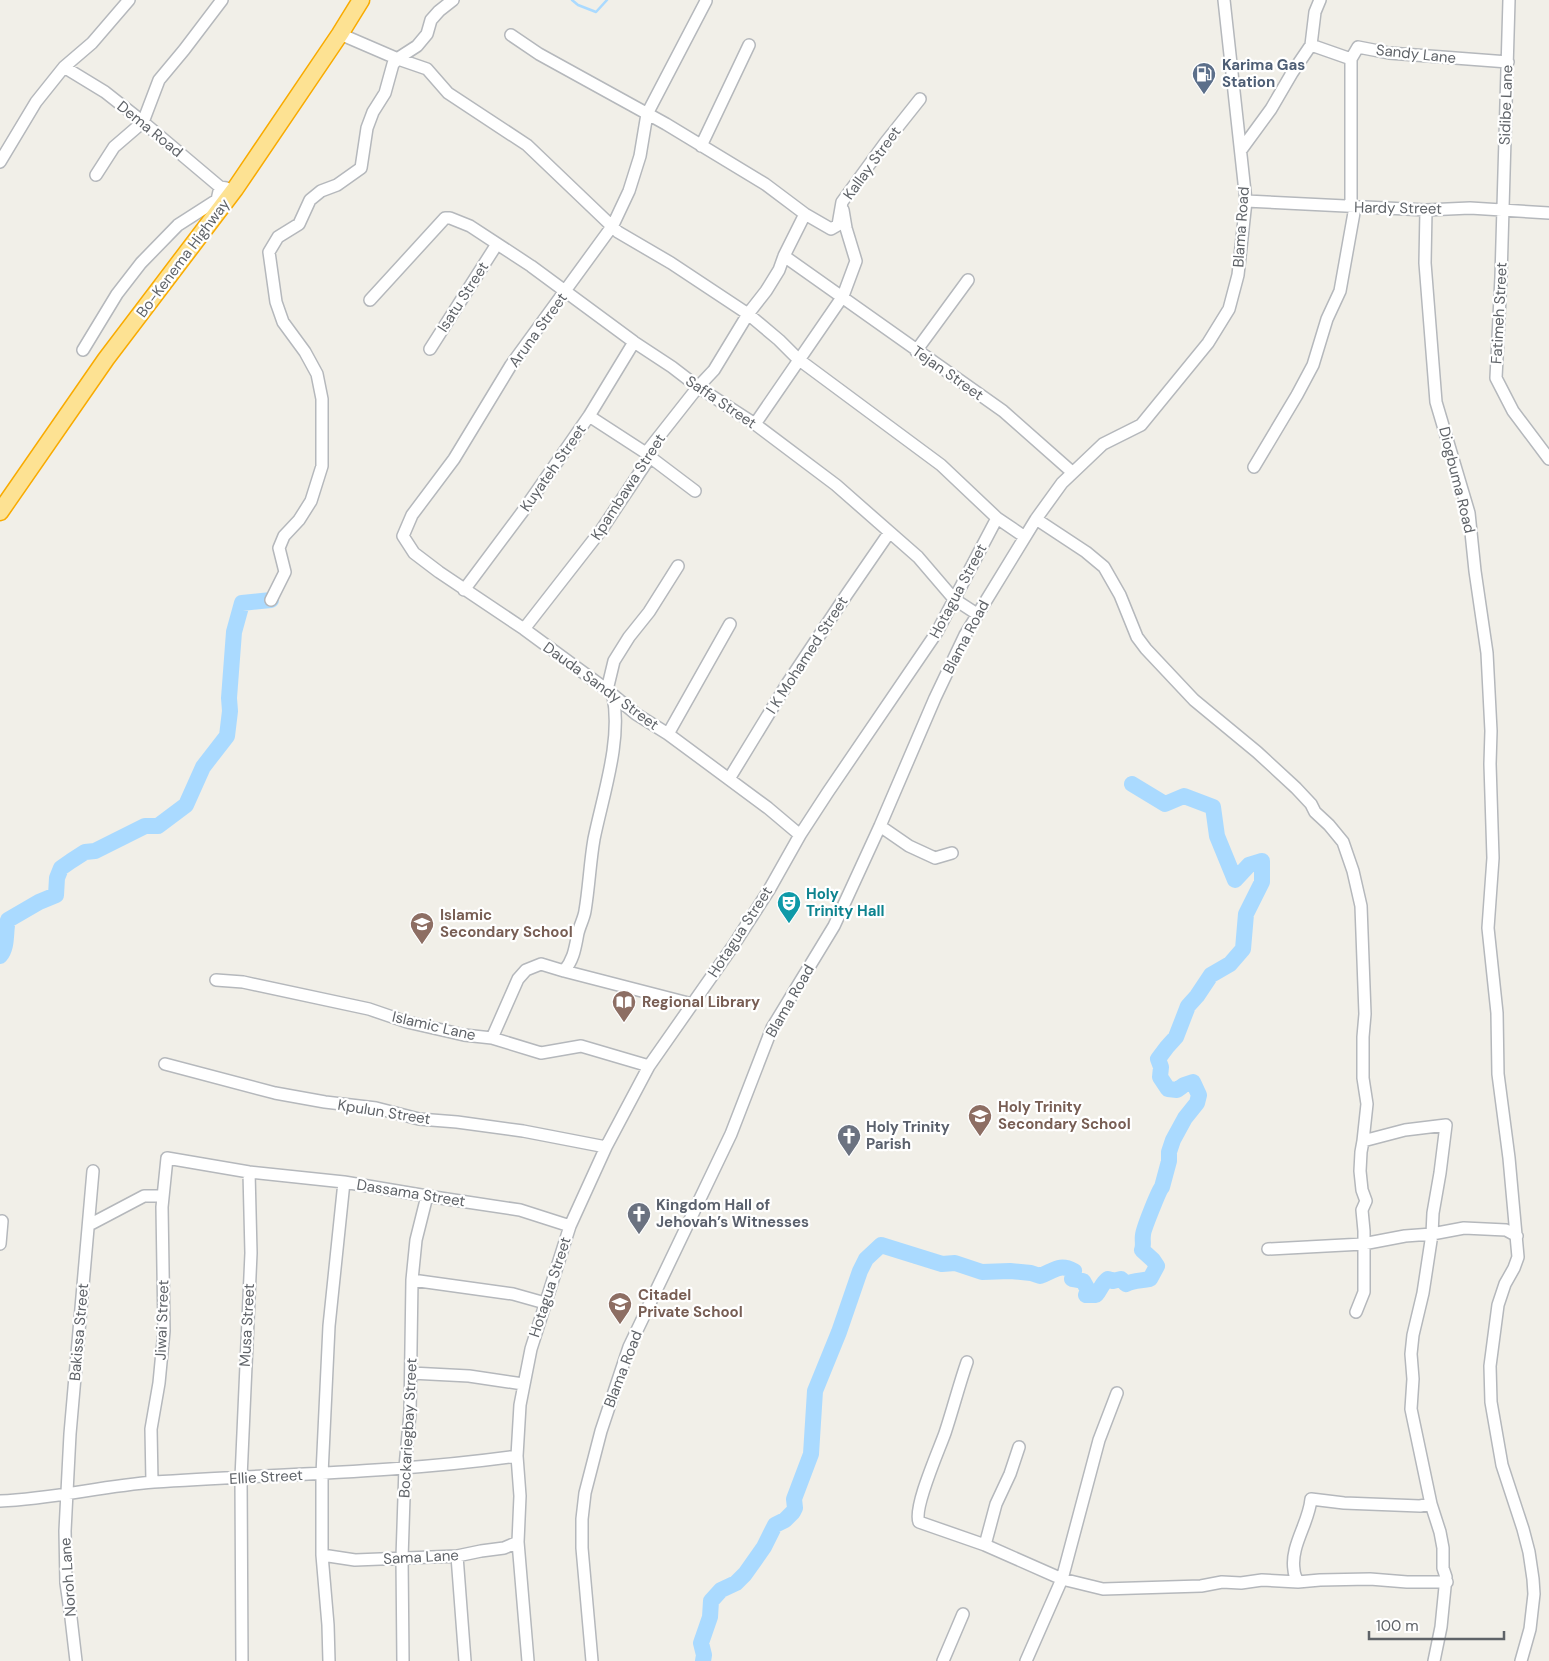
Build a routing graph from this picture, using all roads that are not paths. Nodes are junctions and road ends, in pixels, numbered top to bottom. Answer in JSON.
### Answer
{"nodes":[{"id":1,"x":129,"y":0,"type":"edge"},
{"id":2,"x":222,"y":0,"type":"edge"},
{"id":3,"x":361,"y":0,"type":"edge"},
{"id":4,"x":453,"y":0,"type":"edge"},
{"id":5,"x":1224,"y":0,"type":"edge"},
{"id":6,"x":1320,"y":0,"type":"edge"},
{"id":7,"x":1509,"y":0,"type":"edge"},
{"id":8,"x":706,"y":1,"type":"dead end"},
{"id":9,"x":340,"y":34,"type":"junction"},
{"id":10,"x":511,"y":35,"type":"dead end"},
{"id":11,"x":749,"y":45,"type":"dead end"},
{"id":12,"x":1311,"y":45,"type":"junction"},
{"id":13,"x":398,"y":59,"type":"junction"},
{"id":14,"x":1351,"y":59,"type":"junction"},
{"id":15,"x":1508,"y":62,"type":"junction"},
{"id":16,"x":64,"y":66,"type":"junction"},
{"id":17,"x":920,"y":99,"type":"dead end"},
{"id":18,"x":647,"y":114,"type":"junction"},
{"id":19,"x":143,"y":122,"type":"junction"},
{"id":20,"x":701,"y":146,"type":"junction"},
{"id":21,"x":1241,"y":150,"type":"junction"},
{"id":22,"x":0,"y":162,"type":"edge"},
{"id":23,"x":96,"y":175,"type":"dead end"},
{"id":24,"x":228,"y":188,"type":"junction"},
{"id":25,"x":1246,"y":201,"type":"junction"},
{"id":26,"x":842,"y":202,"type":"junction"},
{"id":27,"x":1353,"y":207,"type":"junction"},
{"id":28,"x":1426,"y":210,"type":"junction"},
{"id":29,"x":1504,"y":211,"type":"junction"},
{"id":30,"x":805,"y":214,"type":"junction"},
{"id":31,"x":1549,"y":214,"type":"edge"},
{"id":32,"x":613,"y":225,"type":"junction"},
{"id":33,"x":497,"y":244,"type":"junction"},
{"id":34,"x":784,"y":256,"type":"junction"},
{"id":35,"x":968,"y":280,"type":"dead end"},
{"id":36,"x":565,"y":292,"type":"junction"},
{"id":37,"x":842,"y":296,"type":"junction"},
{"id":38,"x":370,"y":300,"type":"dead end"},
{"id":39,"x":748,"y":314,"type":"junction"},
{"id":40,"x":634,"y":342,"type":"junction"},
{"id":41,"x":430,"y":349,"type":"dead end"},
{"id":42,"x":83,"y":350,"type":"dead end"},
{"id":43,"x":916,"y":351,"type":"junction"},
{"id":44,"x":798,"y":360,"type":"junction"},
{"id":45,"x":698,"y":388,"type":"junction"},
{"id":46,"x":589,"y":416,"type":"junction"},
{"id":47,"x":754,"y":424,"type":"junction"},
{"id":48,"x":648,"y":455,"type":"junction"},
{"id":49,"x":1549,"y":459,"type":"edge"},
{"id":50,"x":1254,"y":467,"type":"dead end"},
{"id":51,"x":1072,"y":472,"type":"junction"},
{"id":52,"x":695,"y":491,"type":"dead end"},
{"id":53,"x":0,"y":512,"type":"edge"},
{"id":54,"x":997,"y":518,"type":"junction"},
{"id":55,"x":1036,"y":519,"type":"junction"},
{"id":56,"x":890,"y":533,"type":"junction"},
{"id":57,"x":404,"y":536,"type":"joint"},
{"id":58,"x":1025,"y":537,"type":"junction"},
{"id":59,"x":678,"y":566,"type":"dead end"},
{"id":60,"x":464,"y":590,"type":"junction"},
{"id":61,"x":954,"y":599,"type":"junction"},
{"id":62,"x":271,"y":600,"type":"dead end"},
{"id":63,"x":977,"y":614,"type":"junction"},
{"id":64,"x":730,"y":624,"type":"dead end"},
{"id":65,"x":524,"y":629,"type":"junction"},
{"id":66,"x":610,"y":693,"type":"junction"},
{"id":67,"x":668,"y":734,"type":"junction"},
{"id":68,"x":730,"y":779,"type":"junction"},
{"id":69,"x":880,"y":826,"type":"junction"},
{"id":70,"x":800,"y":835,"type":"junction"},
{"id":71,"x":952,"y":853,"type":"dead end"},
{"id":72,"x":564,"y":971,"type":"junction"},
{"id":73,"x":216,"y":980,"type":"dead end"},
{"id":74,"x":692,"y":1004,"type":"junction"},
{"id":75,"x":492,"y":1038,"type":"junction"},
{"id":76,"x":165,"y":1064,"type":"dead end"},
{"id":77,"x":649,"y":1066,"type":"junction"},
{"id":78,"x":1363,"y":1141,"type":"junction"},
{"id":79,"x":606,"y":1147,"type":"junction"},
{"id":80,"x":167,"y":1158,"type":"joint"},
{"id":81,"x":93,"y":1171,"type":"dead end"},
{"id":82,"x":249,"y":1172,"type":"junction"},
{"id":83,"x":344,"y":1182,"type":"junction"},
{"id":84,"x":163,"y":1196,"type":"junction"},
{"id":85,"x":428,"y":1196,"type":"junction"},
{"id":86,"x":2,"y":1221,"type":"dead end"},
{"id":87,"x":89,"y":1225,"type":"junction"},
{"id":88,"x":570,"y":1226,"type":"junction"},
{"id":89,"x":1432,"y":1234,"type":"junction"},
{"id":90,"x":1517,"y":1236,"type":"junction"},
{"id":91,"x":0,"y":1244,"type":"edge"},
{"id":92,"x":1363,"y":1244,"type":"junction"},
{"id":93,"x":1268,"y":1249,"type":"dead end"},
{"id":94,"x":412,"y":1280,"type":"junction"},
{"id":95,"x":545,"y":1303,"type":"junction"},
{"id":96,"x":1356,"y":1312,"type":"dead end"},
{"id":97,"x":966,"y":1362,"type":"dead end"},
{"id":98,"x":412,"y":1373,"type":"junction"},
{"id":99,"x":523,"y":1384,"type":"junction"},
{"id":100,"x":1117,"y":1393,"type":"dead end"},
{"id":101,"x":1019,"y":1447,"type":"dead end"},
{"id":102,"x":517,"y":1456,"type":"junction"},
{"id":103,"x":405,"y":1467,"type":"junction"},
{"id":104,"x":322,"y":1474,"type":"junction"},
{"id":105,"x":240,"y":1478,"type":"junction"},
{"id":106,"x":152,"y":1482,"type":"junction"},
{"id":107,"x":66,"y":1493,"type":"junction"},
{"id":108,"x":0,"y":1501,"type":"edge"},
{"id":109,"x":1431,"y":1504,"type":"junction"},
{"id":110,"x":518,"y":1542,"type":"junction"},
{"id":111,"x":985,"y":1545,"type":"junction"},
{"id":112,"x":322,"y":1556,"type":"junction"},
{"id":113,"x":458,"y":1556,"type":"junction"},
{"id":114,"x":402,"y":1558,"type":"junction"},
{"id":115,"x":1062,"y":1579,"type":"junction"},
{"id":116,"x":1298,"y":1582,"type":"junction"},
{"id":117,"x":1447,"y":1582,"type":"junction"},
{"id":118,"x":963,"y":1614,"type":"dead end"},
{"id":119,"x":76,"y":1661,"type":"edge"},
{"id":120,"x":242,"y":1661,"type":"edge"},
{"id":121,"x":329,"y":1661,"type":"edge"},
{"id":122,"x":403,"y":1661,"type":"edge"},
{"id":123,"x":465,"y":1661,"type":"edge"},
{"id":124,"x":528,"y":1661,"type":"edge"},
{"id":125,"x":592,"y":1661,"type":"edge"},
{"id":126,"x":943,"y":1661,"type":"edge"},
{"id":127,"x":1026,"y":1661,"type":"edge"},
{"id":128,"x":1434,"y":1661,"type":"edge"},
{"id":129,"x":1521,"y":1661,"type":"edge"}],
"edges":[{"from":1,"to":16,"type":"street"},
{"from":2,"to":19,"type":"street"},
{"from":3,"to":9,"type":"highway","name":"Bo-Kenema Highway"},
{"from":4,"to":13,"type":"street"},
{"from":5,"to":21,"type":"street","name":"Blama Road"},
{"from":6,"to":12,"type":"street"},
{"from":7,"to":15,"type":"street","name":"Sidibe Lane"},
{"from":8,"to":18,"type":"street","name":"Aruna Street"},
{"from":9,"to":13,"type":"street"},
{"from":9,"to":24,"type":"highway","name":"Bo-Kenema Highway"},
{"from":10,"to":18,"type":"street"},
{"from":11,"to":20,"type":"street"},
{"from":12,"to":14,"type":"street"},
{"from":12,"to":21,"type":"street"},
{"from":13,"to":32,"type":"street"},
{"from":13,"to":62,"type":"street"},
{"from":14,"to":15,"type":"street","name":"Sandy Lane"},
{"from":14,"to":27,"type":"street"},
{"from":15,"to":29,"type":"street","name":"Sidibe Lane"},
{"from":16,"to":19,"type":"street","name":"Dema Road"},
{"from":16,"to":22,"type":"street"},
{"from":17,"to":26,"type":"street","name":"Kallay Street"},
{"from":18,"to":20,"type":"street"},
{"from":18,"to":32,"type":"street","name":"Aruna Street"},
{"from":19,"to":23,"type":"street"},
{"from":19,"to":24,"type":"street","name":"Dema Road"},
{"from":20,"to":30,"type":"street"},
{"from":21,"to":25,"type":"street","name":"Blama Road"},
{"from":24,"to":42,"type":"street"},
{"from":24,"to":53,"type":"highway","name":"Bo-Kenema Highway"},
{"from":25,"to":27,"type":"street","name":"Hardy Street"},
{"from":25,"to":51,"type":"street","name":"Blama Road"},
{"from":26,"to":30,"type":"street","name":"Kallay Street"},
{"from":26,"to":37,"type":"street"},
{"from":27,"to":28,"type":"street","name":"Hardy Street"},
{"from":27,"to":50,"type":"street"},
{"from":28,"to":29,"type":"street","name":"Hardy Street"},
{"from":28,"to":90,"type":"street","name":"Diogbuma Road"},
{"from":29,"to":31,"type":"street","name":"Hardy Street"},
{"from":29,"to":49,"type":"street","name":"Fatimeh Street"},
{"from":30,"to":34,"type":"street","name":"Kpambawa Street"},
{"from":32,"to":36,"type":"street","name":"Aruna Street"},
{"from":32,"to":39,"type":"street"},
{"from":33,"to":36,"type":"street","name":"Saffa Street"},
{"from":33,"to":38,"type":"street","name":"Saffa Street"},
{"from":33,"to":41,"type":"street","name":"Isatu Street"},
{"from":34,"to":37,"type":"street","name":"Tejan Street"},
{"from":34,"to":39,"type":"street","name":"Kpambawa Street"},
{"from":35,"to":43,"type":"street"},
{"from":36,"to":40,"type":"street","name":"Saffa Street"},
{"from":36,"to":57,"type":"street","name":"Aruna Street"},
{"from":37,"to":43,"type":"street","name":"Tejan Street"},
{"from":37,"to":44,"type":"street"},
{"from":39,"to":44,"type":"street"},
{"from":39,"to":45,"type":"street","name":"Kpambawa Street"},
{"from":40,"to":45,"type":"street","name":"Saffa Street"},
{"from":40,"to":46,"type":"street","name":"Kuyateh Street"},
{"from":43,"to":51,"type":"street","name":"Tejan Street"},
{"from":44,"to":47,"type":"street"},
{"from":44,"to":54,"type":"street"},
{"from":45,"to":47,"type":"street","name":"Saffa Street"},
{"from":45,"to":48,"type":"street","name":"Kpambawa Street"},
{"from":46,"to":48,"type":"street"},
{"from":46,"to":60,"type":"street","name":"Kuyateh Street"},
{"from":47,"to":56,"type":"street","name":"Saffa Street"},
{"from":48,"to":52,"type":"street"},
{"from":48,"to":65,"type":"street","name":"Kpambawa Street"},
{"from":51,"to":55,"type":"street","name":"Blama Road"},
{"from":54,"to":58,"type":"street"},
{"from":54,"to":61,"type":"street","name":"Hotagua Street"},
{"from":55,"to":58,"type":"street","name":"Blama Road"},
{"from":55,"to":78,"type":"street"},
{"from":56,"to":61,"type":"street","name":"Saffa Street"},
{"from":56,"to":68,"type":"street","name":"I K Mohamed Street"},
{"from":57,"to":60,"type":"street","name":"Dauda Sandy Street"},
{"from":58,"to":63,"type":"street","name":"Blama Road"},
{"from":59,"to":66,"type":"street"},
{"from":60,"to":65,"type":"street","name":"Dauda Sandy Street"},
{"from":61,"to":63,"type":"street","name":"Saffa Street"},
{"from":61,"to":70,"type":"street","name":"Hotagua Street"},
{"from":63,"to":69,"type":"street","name":"Blama Road"},
{"from":64,"to":67,"type":"street"},
{"from":65,"to":66,"type":"street","name":"Dauda Sandy Street"},
{"from":66,"to":67,"type":"street","name":"Dauda Sandy Street"},
{"from":66,"to":72,"type":"street"},
{"from":67,"to":68,"type":"street","name":"Dauda Sandy Street"},
{"from":68,"to":70,"type":"street","name":"Dauda Sandy Street"},
{"from":69,"to":71,"type":"street"},
{"from":69,"to":125,"type":"street","name":"Blama Road"},
{"from":70,"to":74,"type":"street","name":"Hotagua Street"},
{"from":72,"to":74,"type":"street"},
{"from":72,"to":75,"type":"street"},
{"from":73,"to":75,"type":"street","name":"Islamic Lane"},
{"from":74,"to":77,"type":"street","name":"Hotagua Street"},
{"from":75,"to":77,"type":"street","name":"Islamic Lane"},
{"from":76,"to":79,"type":"street","name":"Kpulun Street"},
{"from":77,"to":79,"type":"street","name":"Hotagua Street"},
{"from":78,"to":89,"type":"street"},
{"from":78,"to":92,"type":"street"},
{"from":79,"to":88,"type":"street","name":"Hotagua Street"},
{"from":80,"to":82,"type":"street","name":"Dassama Street"},
{"from":80,"to":84,"type":"street","name":"Jiwai Street"},
{"from":81,"to":87,"type":"street","name":"Bakissa Street"},
{"from":82,"to":83,"type":"street","name":"Dassama Street"},
{"from":82,"to":105,"type":"street","name":"Musa Street"},
{"from":83,"to":85,"type":"street","name":"Dassama Street"},
{"from":83,"to":104,"type":"street"},
{"from":84,"to":87,"type":"street"},
{"from":84,"to":106,"type":"street","name":"Jiwai Street"},
{"from":85,"to":88,"type":"street","name":"Dassama Street"},
{"from":85,"to":94,"type":"street","name":"Bockariegbay Street"},
{"from":86,"to":91,"type":"street"},
{"from":87,"to":107,"type":"street","name":"Bakissa Street"},
{"from":88,"to":95,"type":"street","name":"Hotagua Street"},
{"from":89,"to":90,"type":"street"},
{"from":89,"to":92,"type":"street"},
{"from":89,"to":109,"type":"street"},
{"from":90,"to":129,"type":"street","name":"Diogbuma Road"},
{"from":92,"to":93,"type":"street"},
{"from":92,"to":96,"type":"street"},
{"from":94,"to":95,"type":"street"},
{"from":94,"to":98,"type":"street","name":"Bockariegbay Street"},
{"from":95,"to":99,"type":"street","name":"Hotagua Street"},
{"from":97,"to":111,"type":"street"},
{"from":98,"to":99,"type":"street"},
{"from":98,"to":103,"type":"street","name":"Bockariegbay Street"},
{"from":99,"to":102,"type":"street","name":"Hotagua Street"},
{"from":100,"to":115,"type":"street"},
{"from":101,"to":111,"type":"street"},
{"from":102,"to":103,"type":"street","name":"Ellie Street"},
{"from":102,"to":110,"type":"street"},
{"from":103,"to":104,"type":"street","name":"Ellie Street"},
{"from":103,"to":114,"type":"street","name":"Bockariegbay Street"},
{"from":104,"to":105,"type":"street","name":"Ellie Street"},
{"from":104,"to":112,"type":"street"},
{"from":105,"to":106,"type":"street","name":"Ellie Street"},
{"from":105,"to":120,"type":"street","name":"Musa Street"},
{"from":106,"to":107,"type":"street","name":"Ellie Street"},
{"from":107,"to":108,"type":"street","name":"Ellie Street"},
{"from":107,"to":119,"type":"street","name":"Noroh Lane"},
{"from":109,"to":116,"type":"street"},
{"from":109,"to":117,"type":"street"},
{"from":110,"to":113,"type":"street","name":"Sama Lane"},
{"from":110,"to":124,"type":"street"},
{"from":111,"to":115,"type":"street"},
{"from":112,"to":114,"type":"street","name":"Sama Lane"},
{"from":112,"to":121,"type":"street"},
{"from":113,"to":114,"type":"street","name":"Sama Lane"},
{"from":113,"to":123,"type":"street"},
{"from":114,"to":122,"type":"street","name":"Bockariegbay Street"},
{"from":115,"to":116,"type":"street"},
{"from":115,"to":127,"type":"street"},
{"from":116,"to":117,"type":"street"},
{"from":117,"to":128,"type":"street"},
{"from":118,"to":126,"type":"street"}]}
